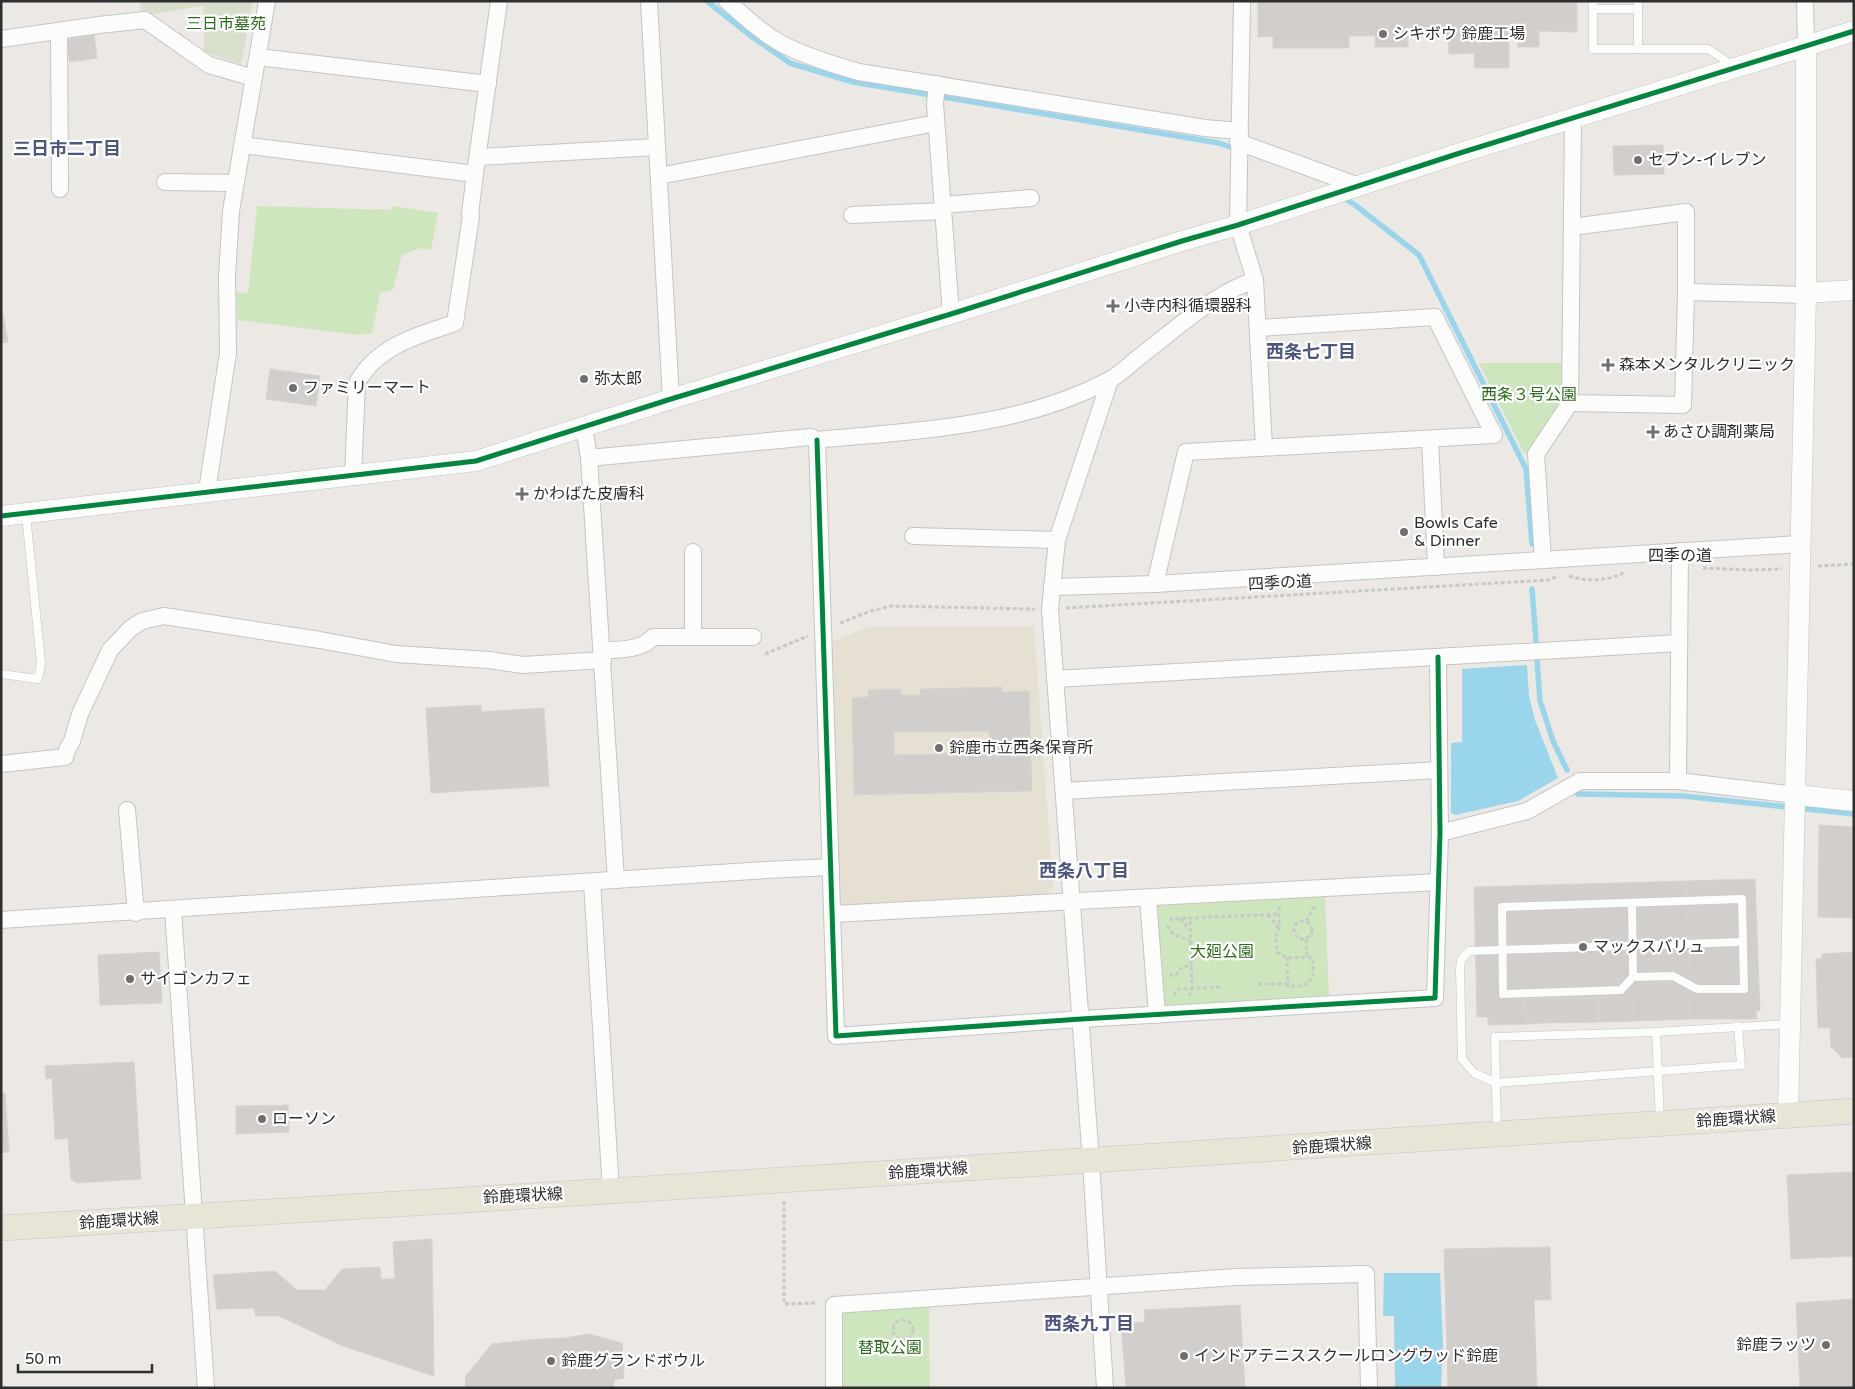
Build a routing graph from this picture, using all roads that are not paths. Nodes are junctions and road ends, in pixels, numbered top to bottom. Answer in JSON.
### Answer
{"nodes":[{"id":1,"x":267,"y":1,"type":"edge"},
{"id":2,"x":499,"y":1,"type":"edge"},
{"id":3,"x":649,"y":1,"type":"edge"},
{"id":4,"x":727,"y":1,"type":"edge"},
{"id":5,"x":1242,"y":1,"type":"edge"},
{"id":6,"x":1805,"y":1,"type":"edge"},
{"id":7,"x":1594,"y":5,"type":"edge"},
{"id":8,"x":1638,"y":5,"type":"edge"},
{"id":9,"x":59,"y":31,"type":"junction"},
{"id":10,"x":1854,"y":31,"type":"edge"},
{"id":11,"x":1,"y":39,"type":"edge"},
{"id":12,"x":1806,"y":47,"type":"junction"},
{"id":13,"x":1638,"y":49,"type":"junction"},
{"id":14,"x":258,"y":57,"type":"junction"},
{"id":15,"x":1737,"y":68,"type":"junction"},
{"id":16,"x":254,"y":78,"type":"junction"},
{"id":17,"x":488,"y":84,"type":"junction"},
{"id":18,"x":937,"y":84,"type":"junction"},
{"id":19,"x":1573,"y":118,"type":"junction"},
{"id":20,"x":936,"y":122,"type":"junction"},
{"id":21,"x":1239,"y":143,"type":"junction"},
{"id":22,"x":242,"y":145,"type":"junction"},
{"id":23,"x":657,"y":147,"type":"junction"},
{"id":24,"x":478,"y":157,"type":"junction"},
{"id":25,"x":475,"y":174,"type":"junction"},
{"id":26,"x":659,"y":176,"type":"junction"},
{"id":27,"x":165,"y":182,"type":"dead end"},
{"id":28,"x":234,"y":183,"type":"junction"},
{"id":29,"x":1359,"y":186,"type":"junction"},
{"id":30,"x":60,"y":189,"type":"dead end"},
{"id":31,"x":1031,"y":198,"type":"dead end"},
{"id":32,"x":943,"y":208,"type":"junction"},
{"id":33,"x":852,"y":215,"type":"dead end"},
{"id":34,"x":1238,"y":224,"type":"junction"},
{"id":35,"x":1572,"y":227,"type":"junction"},
{"id":36,"x":1255,"y":280,"type":"junction"},
{"id":37,"x":1854,"y":290,"type":"edge"},
{"id":38,"x":1686,"y":292,"type":"junction"},
{"id":39,"x":1806,"y":294,"type":"junction"},
{"id":40,"x":951,"y":314,"type":"junction"},
{"id":41,"x":1259,"y":328,"type":"junction"},
{"id":42,"x":1110,"y":380,"type":"junction"},
{"id":43,"x":671,"y":399,"type":"junction"},
{"id":44,"x":1570,"y":403,"type":"junction"},
{"id":45,"x":584,"y":426,"type":"junction"},
{"id":46,"x":1430,"y":439,"type":"junction"},
{"id":47,"x":817,"y":440,"type":"junction"},
{"id":48,"x":1264,"y":448,"type":"junction"},
{"id":49,"x":589,"y":458,"type":"junction"},
{"id":50,"x":353,"y":476,"type":"junction"},
{"id":51,"x":207,"y":491,"type":"junction"},
{"id":52,"x":26,"y":513,"type":"junction"},
{"id":53,"x":1,"y":516,"type":"edge"},
{"id":54,"x":914,"y":536,"type":"dead end"},
{"id":55,"x":1057,"y":540,"type":"junction"},
{"id":56,"x":1800,"y":544,"type":"junction"},
{"id":57,"x":1680,"y":551,"type":"junction"},
{"id":58,"x":693,"y":552,"type":"dead end"},
{"id":59,"x":1543,"y":560,"type":"junction"},
{"id":60,"x":1436,"y":567,"type":"junction"},
{"id":61,"x":1155,"y":584,"type":"junction"},
{"id":62,"x":1052,"y":587,"type":"junction"},
{"id":63,"x":693,"y":637,"type":"junction"},
{"id":64,"x":753,"y":637,"type":"dead end"},
{"id":65,"x":1679,"y":643,"type":"junction"},
{"id":66,"x":603,"y":656,"type":"junction"},
{"id":67,"x":1438,"y":656,"type":"junction"},
{"id":68,"x":1,"y":674,"type":"edge"},
{"id":69,"x":1056,"y":679,"type":"junction"},
{"id":70,"x":1,"y":764,"type":"edge"},
{"id":71,"x":1439,"y":770,"type":"junction"},
{"id":72,"x":1678,"y":781,"type":"junction"},
{"id":73,"x":1064,"y":791,"type":"junction"},
{"id":74,"x":1796,"y":795,"type":"junction"},
{"id":75,"x":1854,"y":802,"type":"edge"},
{"id":76,"x":127,"y":810,"type":"dead end"},
{"id":77,"x":1440,"y":833,"type":"junction"},
{"id":78,"x":831,"y":867,"type":"junction"},
{"id":79,"x":616,"y":880,"type":"junction"},
{"id":80,"x":592,"y":882,"type":"junction"},
{"id":81,"x":1438,"y":882,"type":"junction"},
{"id":82,"x":1148,"y":898,"type":"junction"},
{"id":83,"x":1071,"y":902,"type":"junction"},
{"id":84,"x":1632,"y":903,"type":"junction"},
{"id":85,"x":173,"y":910,"type":"junction"},
{"id":86,"x":136,"y":913,"type":"junction"},
{"id":87,"x":833,"y":914,"type":"junction"},
{"id":88,"x":1,"y":920,"type":"edge"},
{"id":89,"x":1742,"y":942,"type":"junction"},
{"id":90,"x":1633,"y":946,"type":"junction"},
{"id":91,"x":1503,"y":950,"type":"junction"},
{"id":92,"x":1633,"y":977,"type":"junction"},
{"id":93,"x":1157,"y":1015,"type":"junction"},
{"id":94,"x":1081,"y":1019,"type":"junction"},
{"id":95,"x":1791,"y":1024,"type":"junction"},
{"id":96,"x":1738,"y":1026,"type":"junction"},
{"id":97,"x":1656,"y":1032,"type":"junction"},
{"id":98,"x":1658,"y":1072,"type":"junction"},
{"id":99,"x":1496,"y":1083,"type":"junction"},
{"id":100,"x":1854,"y":1111,"type":"edge"},
{"id":101,"x":1788,"y":1115,"type":"junction"},
{"id":102,"x":1660,"y":1124,"type":"junction"},
{"id":103,"x":1497,"y":1135,"type":"junction"},
{"id":104,"x":1091,"y":1161,"type":"junction"},
{"id":105,"x":611,"y":1191,"type":"junction"},
{"id":106,"x":195,"y":1216,"type":"junction"},
{"id":107,"x":1,"y":1228,"type":"edge"},
{"id":108,"x":1099,"y":1287,"type":"junction"},
{"id":109,"x":206,"y":1388,"type":"edge"},
{"id":110,"x":834,"y":1388,"type":"edge"},
{"id":111,"x":1105,"y":1388,"type":"edge"},
{"id":112,"x":1369,"y":1388,"type":"edge"}],
"edges":[{"from":1,"to":14,"type":"street"},
{"from":2,"to":17,"type":"street"},
{"from":3,"to":23,"type":"street"},
{"from":4,"to":18,"type":"street"},
{"from":5,"to":21,"type":"street"},
{"from":6,"to":12,"type":"street"},
{"from":7,"to":8,"type":"lane"},
{"from":7,"to":13,"type":"lane"},
{"from":8,"to":13,"type":"lane"},
{"from":9,"to":11,"type":"street"},
{"from":9,"to":16,"type":"street"},
{"from":9,"to":30,"type":"street"},
{"from":10,"to":12,"type":"street"},
{"from":12,"to":15,"type":"street"},
{"from":12,"to":39,"type":"street"},
{"from":13,"to":15,"type":"lane"},
{"from":14,"to":16,"type":"street"},
{"from":14,"to":17,"type":"street"},
{"from":15,"to":19,"type":"street"},
{"from":16,"to":22,"type":"street"},
{"from":17,"to":24,"type":"street"},
{"from":18,"to":20,"type":"street"},
{"from":18,"to":21,"type":"street"},
{"from":19,"to":29,"type":"street"},
{"from":19,"to":35,"type":"street"},
{"from":20,"to":26,"type":"street"},
{"from":20,"to":32,"type":"street"},
{"from":21,"to":29,"type":"street"},
{"from":21,"to":34,"type":"street"},
{"from":22,"to":25,"type":"street"},
{"from":22,"to":28,"type":"street"},
{"from":23,"to":24,"type":"street"},
{"from":23,"to":26,"type":"street"},
{"from":24,"to":25,"type":"street"},
{"from":25,"to":50,"type":"street"},
{"from":26,"to":43,"type":"street"},
{"from":27,"to":28,"type":"street"},
{"from":28,"to":51,"type":"street"},
{"from":29,"to":34,"type":"street"},
{"from":31,"to":32,"type":"street"},
{"from":32,"to":33,"type":"street"},
{"from":32,"to":40,"type":"street"},
{"from":34,"to":36,"type":"street"},
{"from":34,"to":40,"type":"street"},
{"from":35,"to":38,"type":"street"},
{"from":35,"to":44,"type":"street"},
{"from":36,"to":41,"type":"street"},
{"from":36,"to":42,"type":"street"},
{"from":37,"to":39,"type":"street"},
{"from":38,"to":39,"type":"street"},
{"from":38,"to":44,"type":"street"},
{"from":39,"to":56,"type":"street"},
{"from":40,"to":43,"type":"street"},
{"from":41,"to":46,"type":"street"},
{"from":41,"to":48,"type":"street"},
{"from":42,"to":47,"type":"street"},
{"from":42,"to":55,"type":"street"},
{"from":43,"to":45,"type":"street"},
{"from":44,"to":59,"type":"street"},
{"from":45,"to":49,"type":"street"},
{"from":45,"to":50,"type":"street"},
{"from":46,"to":48,"type":"street"},
{"from":46,"to":60,"type":"street"},
{"from":47,"to":49,"type":"street"},
{"from":47,"to":78,"type":"street"},
{"from":48,"to":61,"type":"street"},
{"from":49,"to":66,"type":"street"},
{"from":50,"to":51,"type":"street"},
{"from":51,"to":52,"type":"street"},
{"from":52,"to":53,"type":"street"},
{"from":52,"to":68,"type":"lane"},
{"from":54,"to":55,"type":"street"},
{"from":55,"to":62,"type":"street"},
{"from":56,"to":57,"type":"street"},
{"from":56,"to":74,"type":"street"},
{"from":57,"to":59,"type":"street"},
{"from":57,"to":65,"type":"street"},
{"from":58,"to":63,"type":"street"},
{"from":59,"to":60,"type":"street"},
{"from":60,"to":61,"type":"street"},
{"from":61,"to":62,"type":"street"},
{"from":62,"to":69,"type":"street"},
{"from":63,"to":64,"type":"street"},
{"from":63,"to":66,"type":"street"},
{"from":65,"to":67,"type":"street"},
{"from":65,"to":72,"type":"street"},
{"from":66,"to":70,"type":"street"},
{"from":66,"to":79,"type":"street"},
{"from":67,"to":69,"type":"street"},
{"from":67,"to":71,"type":"street"},
{"from":69,"to":73,"type":"street"},
{"from":71,"to":73,"type":"street"},
{"from":71,"to":77,"type":"street"},
{"from":72,"to":74,"type":"street"},
{"from":72,"to":77,"type":"street"},
{"from":73,"to":83,"type":"street"},
{"from":74,"to":75,"type":"street"},
{"from":74,"to":95,"type":"street"},
{"from":76,"to":86,"type":"street"},
{"from":77,"to":81,"type":"street"},
{"from":78,"to":79,"type":"street"},
{"from":78,"to":87,"type":"street"},
{"from":79,"to":80,"type":"street"},
{"from":80,"to":85,"type":"street"},
{"from":80,"to":105,"type":"street"},
{"from":81,"to":82,"type":"street"},
{"from":81,"to":93,"type":"street"},
{"from":82,"to":83,"type":"street"},
{"from":82,"to":93,"type":"street"},
{"from":83,"to":87,"type":"street"},
{"from":83,"to":94,"type":"street"},
{"from":84,"to":89,"type":"lane"},
{"from":84,"to":90,"type":"lane"},
{"from":84,"to":91,"type":"lane"},
{"from":85,"to":86,"type":"street"},
{"from":85,"to":106,"type":"street"},
{"from":86,"to":88,"type":"street"},
{"from":87,"to":94,"type":"street"},
{"from":89,"to":90,"type":"lane"},
{"from":89,"to":92,"type":"lane"},
{"from":90,"to":91,"type":"lane"},
{"from":90,"to":92,"type":"lane"},
{"from":91,"to":92,"type":"lane"},
{"from":91,"to":99,"type":"lane"},
{"from":93,"to":94,"type":"street"},
{"from":94,"to":104,"type":"street"},
{"from":95,"to":96,"type":"lane"},
{"from":95,"to":101,"type":"street"},
{"from":96,"to":97,"type":"lane"},
{"from":96,"to":98,"type":"lane"},
{"from":97,"to":98,"type":"lane"},
{"from":97,"to":99,"type":"lane"},
{"from":98,"to":99,"type":"lane"},
{"from":98,"to":102,"type":"lane"},
{"from":99,"to":103,"type":"lane"},
{"from":100,"to":101,"type":"main road","name":"鈴鹿環状線"},
{"from":101,"to":102,"type":"main road","name":"鈴鹿環状線"},
{"from":102,"to":103,"type":"main road","name":"鈴鹿環状線"},
{"from":103,"to":104,"type":"main road","name":"鈴鹿環状線"},
{"from":104,"to":105,"type":"main road","name":"鈴鹿環状線"},
{"from":104,"to":108,"type":"street"},
{"from":105,"to":106,"type":"main road","name":"鈴鹿環状線"},
{"from":106,"to":107,"type":"main road","name":"鈴鹿環状線"},
{"from":106,"to":109,"type":"street"},
{"from":108,"to":110,"type":"street"},
{"from":108,"to":111,"type":"street"},
{"from":108,"to":112,"type":"street"}]}
